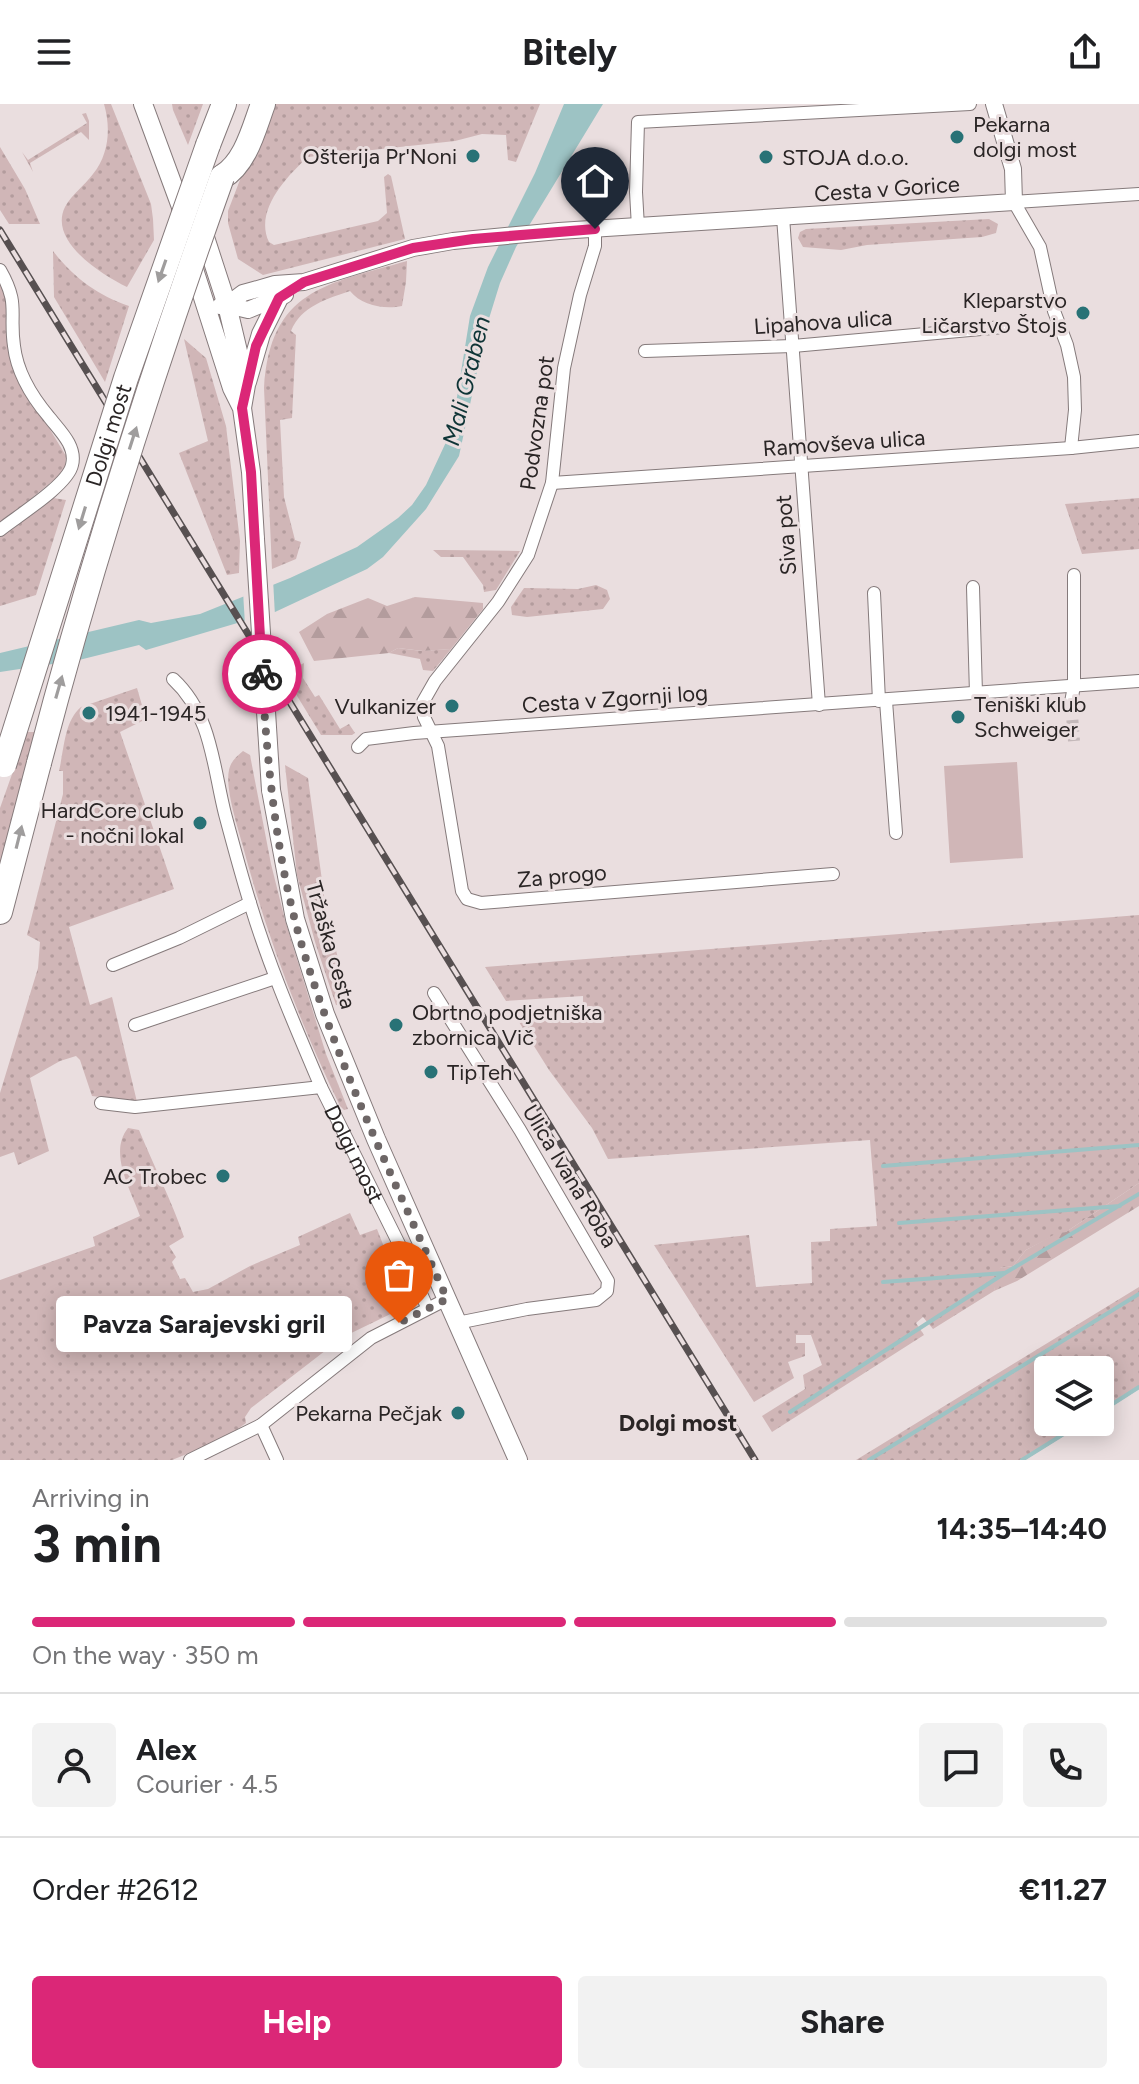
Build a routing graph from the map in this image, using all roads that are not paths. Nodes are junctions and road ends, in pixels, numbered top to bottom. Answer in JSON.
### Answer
{"nodes":[{"id":1,"x":143,"y":104,"type":"edge"},
{"id":2,"x":250,"y":104,"type":"edge"},
{"id":3,"x":263,"y":104,"type":"edge"},
{"id":4,"x":970,"y":104,"type":"edge"},
{"id":5,"x":994,"y":104,"type":"edge"},
{"id":6,"x":219,"y":105,"type":"edge"},
{"id":7,"x":228,"y":150,"type":"junction"},
{"id":8,"x":1139,"y":194,"type":"edge"},
{"id":9,"x":1014,"y":202,"type":"junction"},
{"id":10,"x":181,"y":207,"type":"junction"},
{"id":11,"x":783,"y":217,"type":"junction"},
{"id":12,"x":638,"y":227,"type":"junction"},
{"id":13,"x":595,"y":229,"type":"junction"},
{"id":14,"x":0,"y":270,"type":"edge"},
{"id":15,"x":304,"y":282,"type":"junction"},
{"id":16,"x":279,"y":298,"type":"junction"},
{"id":17,"x":204,"y":300,"type":"junction"},
{"id":18,"x":227,"y":305,"type":"junction"},
{"id":19,"x":183,"y":313,"type":"dead end"},
{"id":20,"x":1003,"y":327,"type":"dead end"},
{"id":21,"x":793,"y":346,"type":"junction"},
{"id":22,"x":645,"y":351,"type":"dead end"},
{"id":23,"x":246,"y":385,"type":"junction"},
{"id":24,"x":242,"y":408,"type":"junction"},
{"id":25,"x":1139,"y":441,"type":"edge"},
{"id":26,"x":1071,"y":448,"type":"junction"},
{"id":27,"x":801,"y":466,"type":"junction"},
{"id":28,"x":552,"y":483,"type":"junction"},
{"id":29,"x":0,"y":530,"type":"edge"},
{"id":30,"x":1074,"y":575,"type":"dead end"},
{"id":31,"x":973,"y":587,"type":"dead end"},
{"id":32,"x":874,"y":593,"type":"dead end"},
{"id":33,"x":173,"y":679,"type":"dead end"},
{"id":34,"x":1139,"y":681,"type":"edge"},
{"id":35,"x":1074,"y":686,"type":"junction"},
{"id":36,"x":976,"y":694,"type":"junction"},
{"id":37,"x":883,"y":701,"type":"junction"},
{"id":38,"x":1071,"y":702,"type":"tunnel mouth"},
{"id":39,"x":819,"y":705,"type":"junction"},
{"id":40,"x":431,"y":732,"type":"junction"},
{"id":41,"x":358,"y":747,"type":"dead end"},
{"id":42,"x":2,"y":771,"type":"edge"},
{"id":43,"x":896,"y":833,"type":"dead end"},
{"id":44,"x":833,"y":874,"type":"dead end"},
{"id":45,"x":250,"y":903,"type":"junction"},
{"id":46,"x":0,"y":912,"type":"edge"},
{"id":47,"x":113,"y":965,"type":"dead end"},
{"id":48,"x":275,"y":978,"type":"junction"},
{"id":49,"x":434,"y":993,"type":"dead end"},
{"id":50,"x":135,"y":1025,"type":"dead end"},
{"id":51,"x":321,"y":1087,"type":"junction"},
{"id":52,"x":101,"y":1103,"type":"dead end"},
{"id":53,"x":447,"y":1299,"type":"junction"},
{"id":54,"x":427,"y":1307,"type":"junction"},
{"id":55,"x":457,"y":1323,"type":"junction"},
{"id":56,"x":261,"y":1425,"type":"junction"},
{"id":57,"x":190,"y":1460,"type":"edge"},
{"id":58,"x":277,"y":1460,"type":"edge"},
{"id":59,"x":518,"y":1460,"type":"edge"}],
"edges":[{"from":1,"to":10,"type":"main road","name":"Tržaška cesta"},
{"from":2,"to":7,"type":"highway"},
{"from":3,"to":7,"type":"highway"},
{"from":4,"to":12,"type":"street"},
{"from":5,"to":9,"type":"street"},
{"from":6,"to":7,"type":"highway","name":"Dolgi most"},
{"from":7,"to":42,"type":"highway","name":"Dolgi most","one_way":true,"bridge":true},
{"from":46,"to":7,"type":"highway","name":"Dolgi most","one_way":true,"bridge":true},
{"from":8,"to":9,"type":"street","name":"Cesta v Gorice"},
{"from":9,"to":11,"type":"street","name":"Cesta v Gorice"},
{"from":9,"to":26,"type":"street"},
{"from":10,"to":17,"type":"main road","name":"Tržaška cesta"},
{"from":10,"to":18,"type":"main road","name":"Tržaška cesta"},
{"from":11,"to":12,"type":"street","name":"Cesta v Gorice"},
{"from":11,"to":21,"type":"street","name":"Siva pot"},
{"from":12,"to":13,"type":"street","name":"Cesta v Gorice"},
{"from":13,"to":15,"type":"street","name":"Cesta v Gorice"},
{"from":13,"to":28,"type":"street","name":"Podvozna pot"},
{"from":14,"to":29,"type":"street","name":"Dolgi most"},
{"from":15,"to":16,"type":"street","name":"Cesta v Gorice"},
{"from":15,"to":18,"type":"street","name":"Cesta v Gorice"},
{"from":16,"to":18,"type":"street","name":"Cesta v Gorice"},
{"from":16,"to":23,"type":"main road"},
{"from":17,"to":18,"type":"street","name":"Cesta v Gorice"},
{"from":17,"to":19,"type":"main road"},
{"from":17,"to":24,"type":"main road","name":"Tržaška cesta"},
{"from":18,"to":23,"type":"main road","name":"Tržaška cesta"},
{"from":20,"to":21,"type":"street","name":"Lipahova ulica"},
{"from":21,"to":22,"type":"street","name":"Lipahova ulica"},
{"from":21,"to":27,"type":"street","name":"Siva pot"},
{"from":23,"to":24,"type":"main road","name":"Tržaška cesta"},
{"from":24,"to":53,"type":"main road","name":"Tržaška cesta","bridge":true},
{"from":25,"to":26,"type":"street","name":"Ramovševa ulica"},
{"from":26,"to":27,"type":"street","name":"Ramovševa ulica"},
{"from":27,"to":28,"type":"street","name":"Ramovševa ulica"},
{"from":27,"to":39,"type":"street","name":"Siva pot"},
{"from":28,"to":40,"type":"street","name":"Podvozna pot"},
{"from":30,"to":35,"type":"street"},
{"from":31,"to":36,"type":"street"},
{"from":32,"to":37,"type":"street"},
{"from":33,"to":45,"type":"street","name":"Dolgi most"},
{"from":34,"to":35,"type":"street","name":"Cesta v Zgornji log"},
{"from":35,"to":36,"type":"street","name":"Cesta v Zgornji log"},
{"from":35,"to":38,"type":"street"},
{"from":36,"to":37,"type":"street","name":"Cesta v Zgornji log"},
{"from":37,"to":39,"type":"street","name":"Cesta v Zgornji log"},
{"from":37,"to":43,"type":"street"},
{"from":39,"to":40,"type":"street","name":"Cesta v Zgornji log"},
{"from":40,"to":41,"type":"street","name":"Cesta v Zgornji log"},
{"from":40,"to":44,"type":"street","name":"Za progo"},
{"from":45,"to":47,"type":"street"},
{"from":45,"to":48,"type":"street","name":"Dolgi most"},
{"from":48,"to":50,"type":"street"},
{"from":48,"to":51,"type":"street","name":"Dolgi most"},
{"from":49,"to":55,"type":"street","name":"Ulica Ivana Roba"},
{"from":51,"to":52,"type":"street","name":"Dolgi most"},
{"from":51,"to":54,"type":"street","name":"Dolgi most"},
{"from":53,"to":54,"type":"street"},
{"from":53,"to":55,"type":"main road","name":"Tržaška cesta"},
{"from":54,"to":56,"type":"street"},
{"from":55,"to":59,"type":"main road","name":"Tržaška cesta"},
{"from":56,"to":57,"type":"street"},
{"from":56,"to":58,"type":"street"}]}
